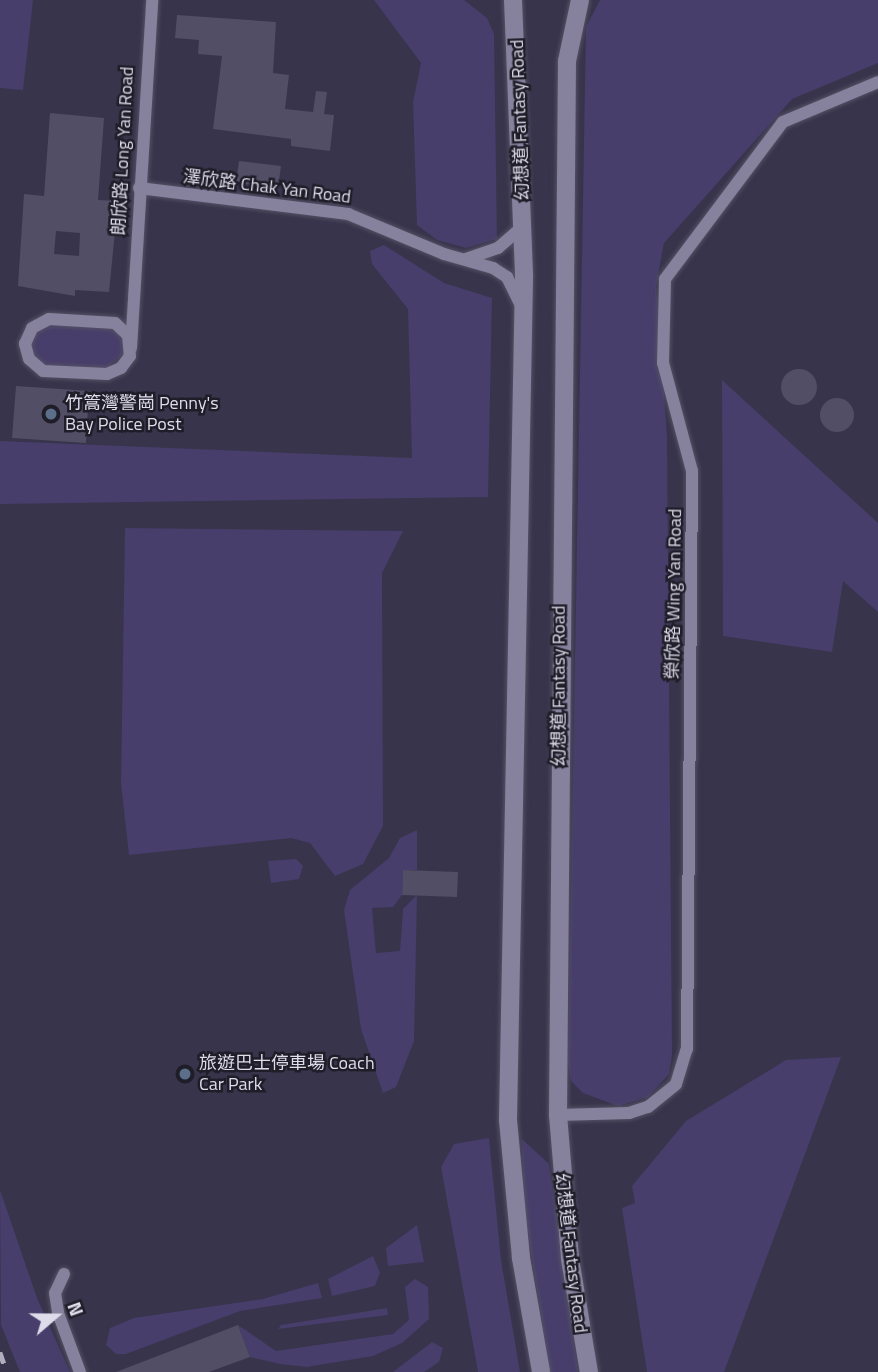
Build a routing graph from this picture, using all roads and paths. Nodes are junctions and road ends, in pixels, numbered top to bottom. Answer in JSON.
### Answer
{"nodes":[{"id":1,"x":152,"y":0,"type":"edge"},
{"id":2,"x":513,"y":0,"type":"edge"},
{"id":3,"x":580,"y":0,"type":"edge"},
{"id":4,"x":878,"y":82,"type":"edge"},
{"id":5,"x":139,"y":188,"type":"junction"},
{"id":6,"x":523,"y":225,"type":"junction"},
{"id":7,"x":466,"y":259,"type":"junction"},
{"id":8,"x":132,"y":303,"type":"junction"},
{"id":9,"x":523,"y":310,"type":"junction"},
{"id":10,"x":104,"y":321,"type":"junction"},
{"id":11,"x":131,"y":348,"type":"junction"},
{"id":12,"x":558,"y":1115,"type":"junction"},
{"id":13,"x":64,"y":1274,"type":"dead end"},
{"id":14,"x":80,"y":1372,"type":"edge"},
{"id":15,"x":541,"y":1372,"type":"edge"},
{"id":16,"x":589,"y":1372,"type":"edge"}],
"edges":[{"from":1,"to":5,"type":"street","name":"朗欣路 Long Yan Road"},
{"from":2,"to":6,"type":"main road","name":"幻想道 Fantasy Road"},
{"from":3,"to":12,"type":"main road","name":"幻想道 Fantasy Road"},
{"from":4,"to":12,"type":"street","name":"榮欣路 Wing Yan Road"},
{"from":5,"to":7,"type":"street","name":"澤欣路 Chak Yan Road"},
{"from":5,"to":8,"type":"street","name":"朗欣路 Long Yan Road"},
{"from":6,"to":7,"type":"street"},
{"from":6,"to":9,"type":"main road","name":"幻想道 Fantasy Road"},
{"from":7,"to":9,"type":"street","name":"澤欣路 Chak Yan Road"},
{"from":8,"to":10,"type":"street"},
{"from":8,"to":11,"type":"street","name":"朗欣路 Long Yan Road"},
{"from":9,"to":15,"type":"main road","name":"幻想道 Fantasy Road"},
{"from":10,"to":11,"type":"street"},
{"from":10,"to":11,"type":"street"},
{"from":12,"to":16,"type":"main road","name":"幻想道 Fantasy Road"},
{"from":13,"to":14,"type":"street"}]}
